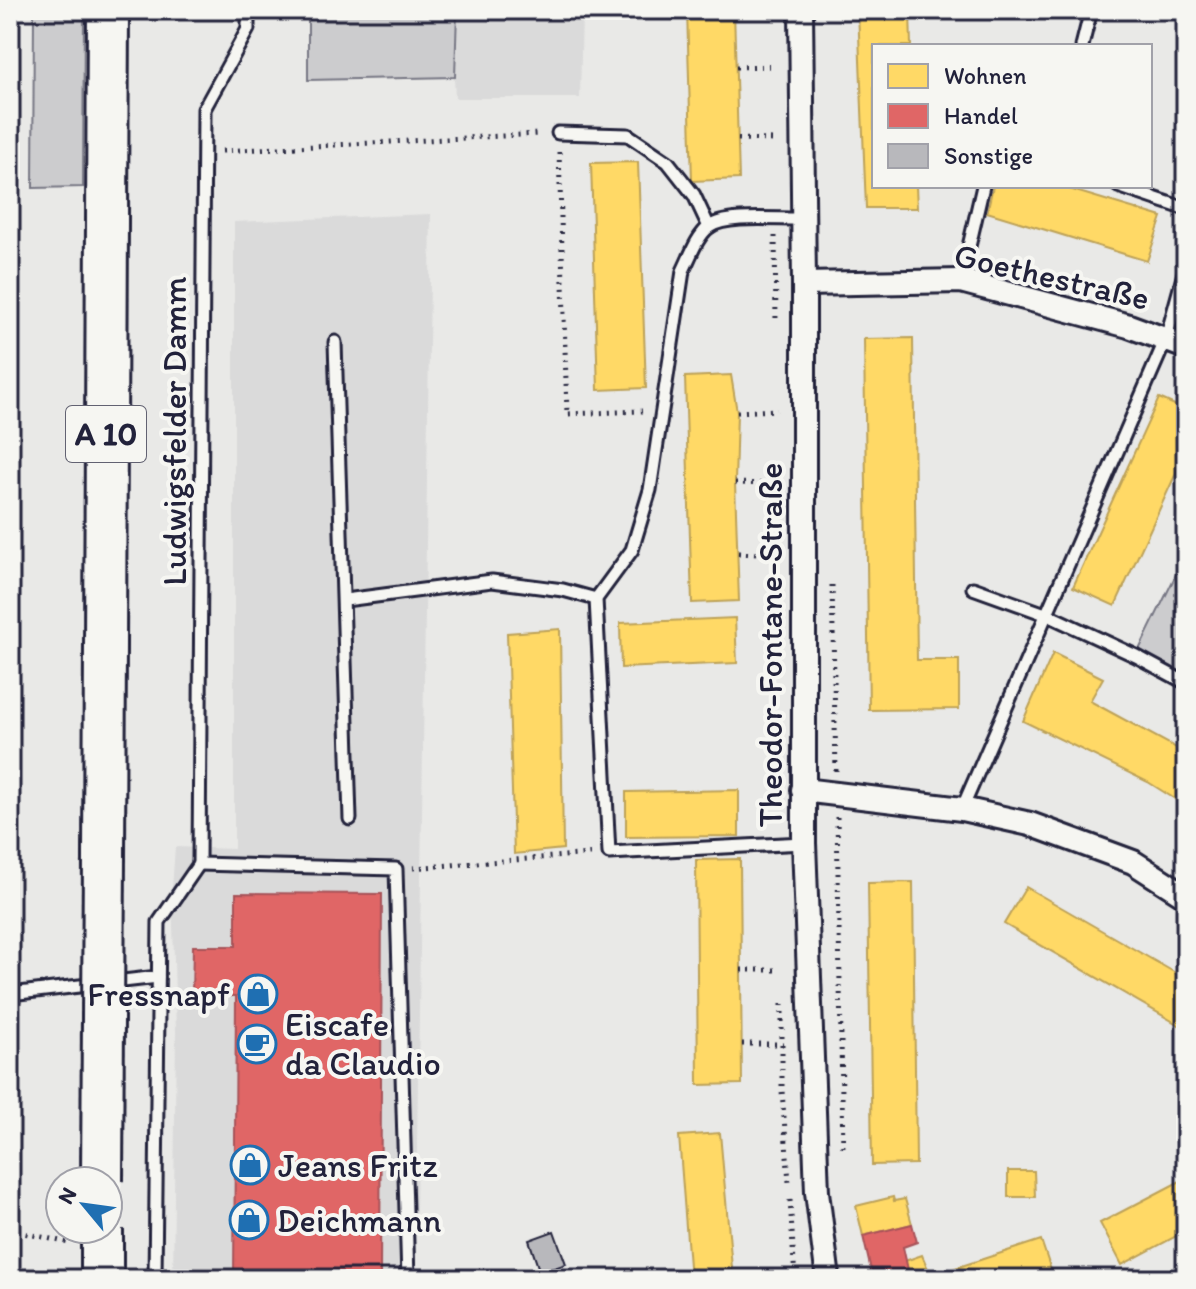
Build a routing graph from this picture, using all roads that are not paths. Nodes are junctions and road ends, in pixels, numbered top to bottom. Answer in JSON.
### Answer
{"nodes":[{"id":1,"x":108,"y":10,"type":"edge"},
{"id":2,"x":248,"y":10,"type":"edge"},
{"id":3,"x":801,"y":10,"type":"edge"},
{"id":4,"x":1091,"y":10,"type":"edge"},
{"id":5,"x":1082,"y":44,"type":"edge"},
{"id":6,"x":558,"y":133,"type":"road end"},
{"id":7,"x":983,"y":188,"type":"edge"},
{"id":8,"x":1124,"y":188,"type":"edge"},
{"id":9,"x":1186,"y":209,"type":"edge"},
{"id":10,"x":803,"y":219,"type":"junction"},
{"id":11,"x":709,"y":227,"type":"junction"},
{"id":12,"x":1186,"y":266,"type":"edge"},
{"id":13,"x":961,"y":281,"type":"junction"},
{"id":14,"x":804,"y":284,"type":"junction"},
{"id":15,"x":335,"y":342,"type":"dead end"},
{"id":16,"x":1176,"y":343,"type":"edge"},
{"id":17,"x":973,"y":588,"type":"dead end"},
{"id":18,"x":596,"y":599,"type":"junction"},
{"id":19,"x":345,"y":600,"type":"junction"},
{"id":20,"x":1048,"y":615,"type":"junction"},
{"id":21,"x":1186,"y":683,"type":"edge"},
{"id":22,"x":803,"y":790,"type":"junction"},
{"id":23,"x":962,"y":809,"type":"junction"},
{"id":24,"x":350,"y":819,"type":"dead end"},
{"id":25,"x":804,"y":843,"type":"junction"},
{"id":26,"x":199,"y":864,"type":"junction"},
{"id":27,"x":1186,"y":896,"type":"edge"},
{"id":28,"x":158,"y":977,"type":"junction"},
{"id":29,"x":10,"y":994,"type":"edge"},
{"id":30,"x":102,"y":1165,"type":"edge"},
{"id":31,"x":102,"y":1245,"type":"edge"},
{"id":32,"x":102,"y":1279,"type":"edge"},
{"id":33,"x":155,"y":1279,"type":"edge"},
{"id":34,"x":408,"y":1279,"type":"edge"},
{"id":35,"x":828,"y":1279,"type":"edge"}],
"edges":[{"from":1,"to":30,"type":"highway","number":"A 10","bridge":true},
{"from":2,"to":26,"type":"lane","name":"Ludwigsfelder Damm"},
{"from":3,"to":10,"type":"street","name":"Theodor-Fontane-Straße"},
{"from":4,"to":5,"type":"lane"},
{"from":6,"to":11,"type":"lane"},
{"from":7,"to":13,"type":"lane"},
{"from":8,"to":9,"type":"lane"},
{"from":10,"to":11,"type":"lane"},
{"from":10,"to":14,"type":"street","name":"Theodor-Fontane-Straße"},
{"from":11,"to":18,"type":"lane"},
{"from":12,"to":16,"type":"lane"},
{"from":13,"to":14,"type":"street","name":"Goethestraße"},
{"from":13,"to":16,"type":"street","name":"Goethestraße"},
{"from":14,"to":22,"type":"street","name":"Theodor-Fontane-Straße"},
{"from":15,"to":19,"type":"lane"},
{"from":16,"to":20,"type":"lane"},
{"from":17,"to":20,"type":"lane"},
{"from":18,"to":19,"type":"lane"},
{"from":18,"to":25,"type":"lane"},
{"from":19,"to":24,"type":"lane"},
{"from":20,"to":21,"type":"lane"},
{"from":20,"to":23,"type":"lane"},
{"from":22,"to":23,"type":"street"},
{"from":22,"to":25,"type":"street","name":"Theodor-Fontane-Straße"},
{"from":23,"to":27,"type":"street"},
{"from":25,"to":35,"type":"street","name":"Theodor-Fontane-Straße"},
{"from":26,"to":28,"type":"lane"},
{"from":26,"to":34,"type":"lane"},
{"from":28,"to":29,"type":"lane"},
{"from":28,"to":33,"type":"lane"},
{"from":31,"to":32,"type":"highway","bridge":true}]}
